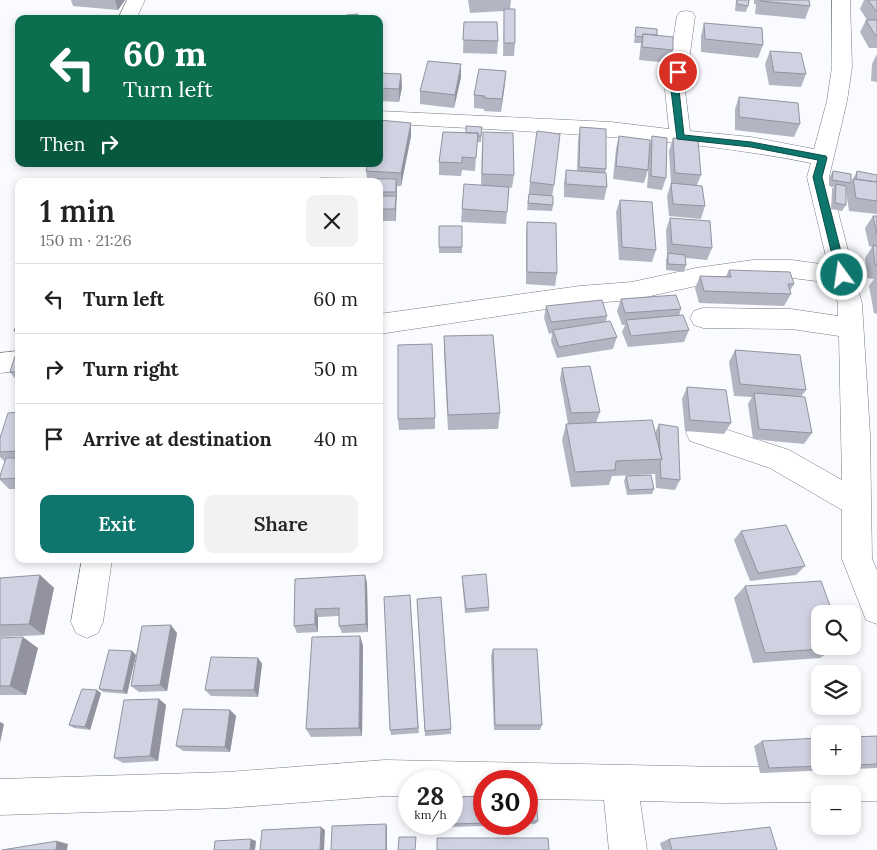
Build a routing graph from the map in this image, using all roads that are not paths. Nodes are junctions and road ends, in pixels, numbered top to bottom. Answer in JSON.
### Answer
{"nodes":[{"id":1,"x":136,"y":0,"type":"edge"},
{"id":2,"x":841,"y":0,"type":"edge"},
{"id":3,"x":129,"y":15,"type":"edge"},
{"id":4,"x":686,"y":16,"type":"dead end"},
{"id":5,"x":383,"y":117,"type":"edge"},
{"id":6,"x":680,"y":137,"type":"junction"},
{"id":7,"x":823,"y":158,"type":"junction"},
{"id":8,"x":842,"y":275,"type":"junction"},
{"id":9,"x":703,"y":318,"type":"dead end"},
{"id":10,"x":383,"y":323,"type":"edge"},
{"id":11,"x":851,"y":328,"type":"junction"},
{"id":12,"x":15,"y":361,"type":"edge"},
{"id":13,"x":0,"y":363,"type":"edge"},
{"id":14,"x":700,"y":433,"type":"edge"},
{"id":15,"x":856,"y":503,"type":"junction"},
{"id":16,"x":96,"y":563,"type":"edge"},
{"id":17,"x":877,"y":609,"type":"edge"},
{"id":18,"x":88,"y":622,"type":"dead end"},
{"id":19,"x":620,"y":782,"type":"junction"},
{"id":20,"x":877,"y":783,"type":"edge"},
{"id":21,"x":0,"y":797,"type":"edge"},
{"id":22,"x":628,"y":850,"type":"edge"}],
"edges":[{"from":1,"to":3,"type":"street"},
{"from":2,"to":7,"type":"street"},
{"from":4,"to":6,"type":"street"},
{"from":5,"to":6,"type":"street"},
{"from":6,"to":7,"type":"street"},
{"from":7,"to":8,"type":"street"},
{"from":8,"to":10,"type":"street"},
{"from":8,"to":11,"type":"street"},
{"from":9,"to":11,"type":"street"},
{"from":11,"to":15,"type":"street"},
{"from":12,"to":13,"type":"street"},
{"from":14,"to":15,"type":"street"},
{"from":15,"to":17,"type":"street"},
{"from":16,"to":18,"type":"street"},
{"from":19,"to":20,"type":"street"},
{"from":19,"to":21,"type":"street"},
{"from":19,"to":22,"type":"street"}]}
